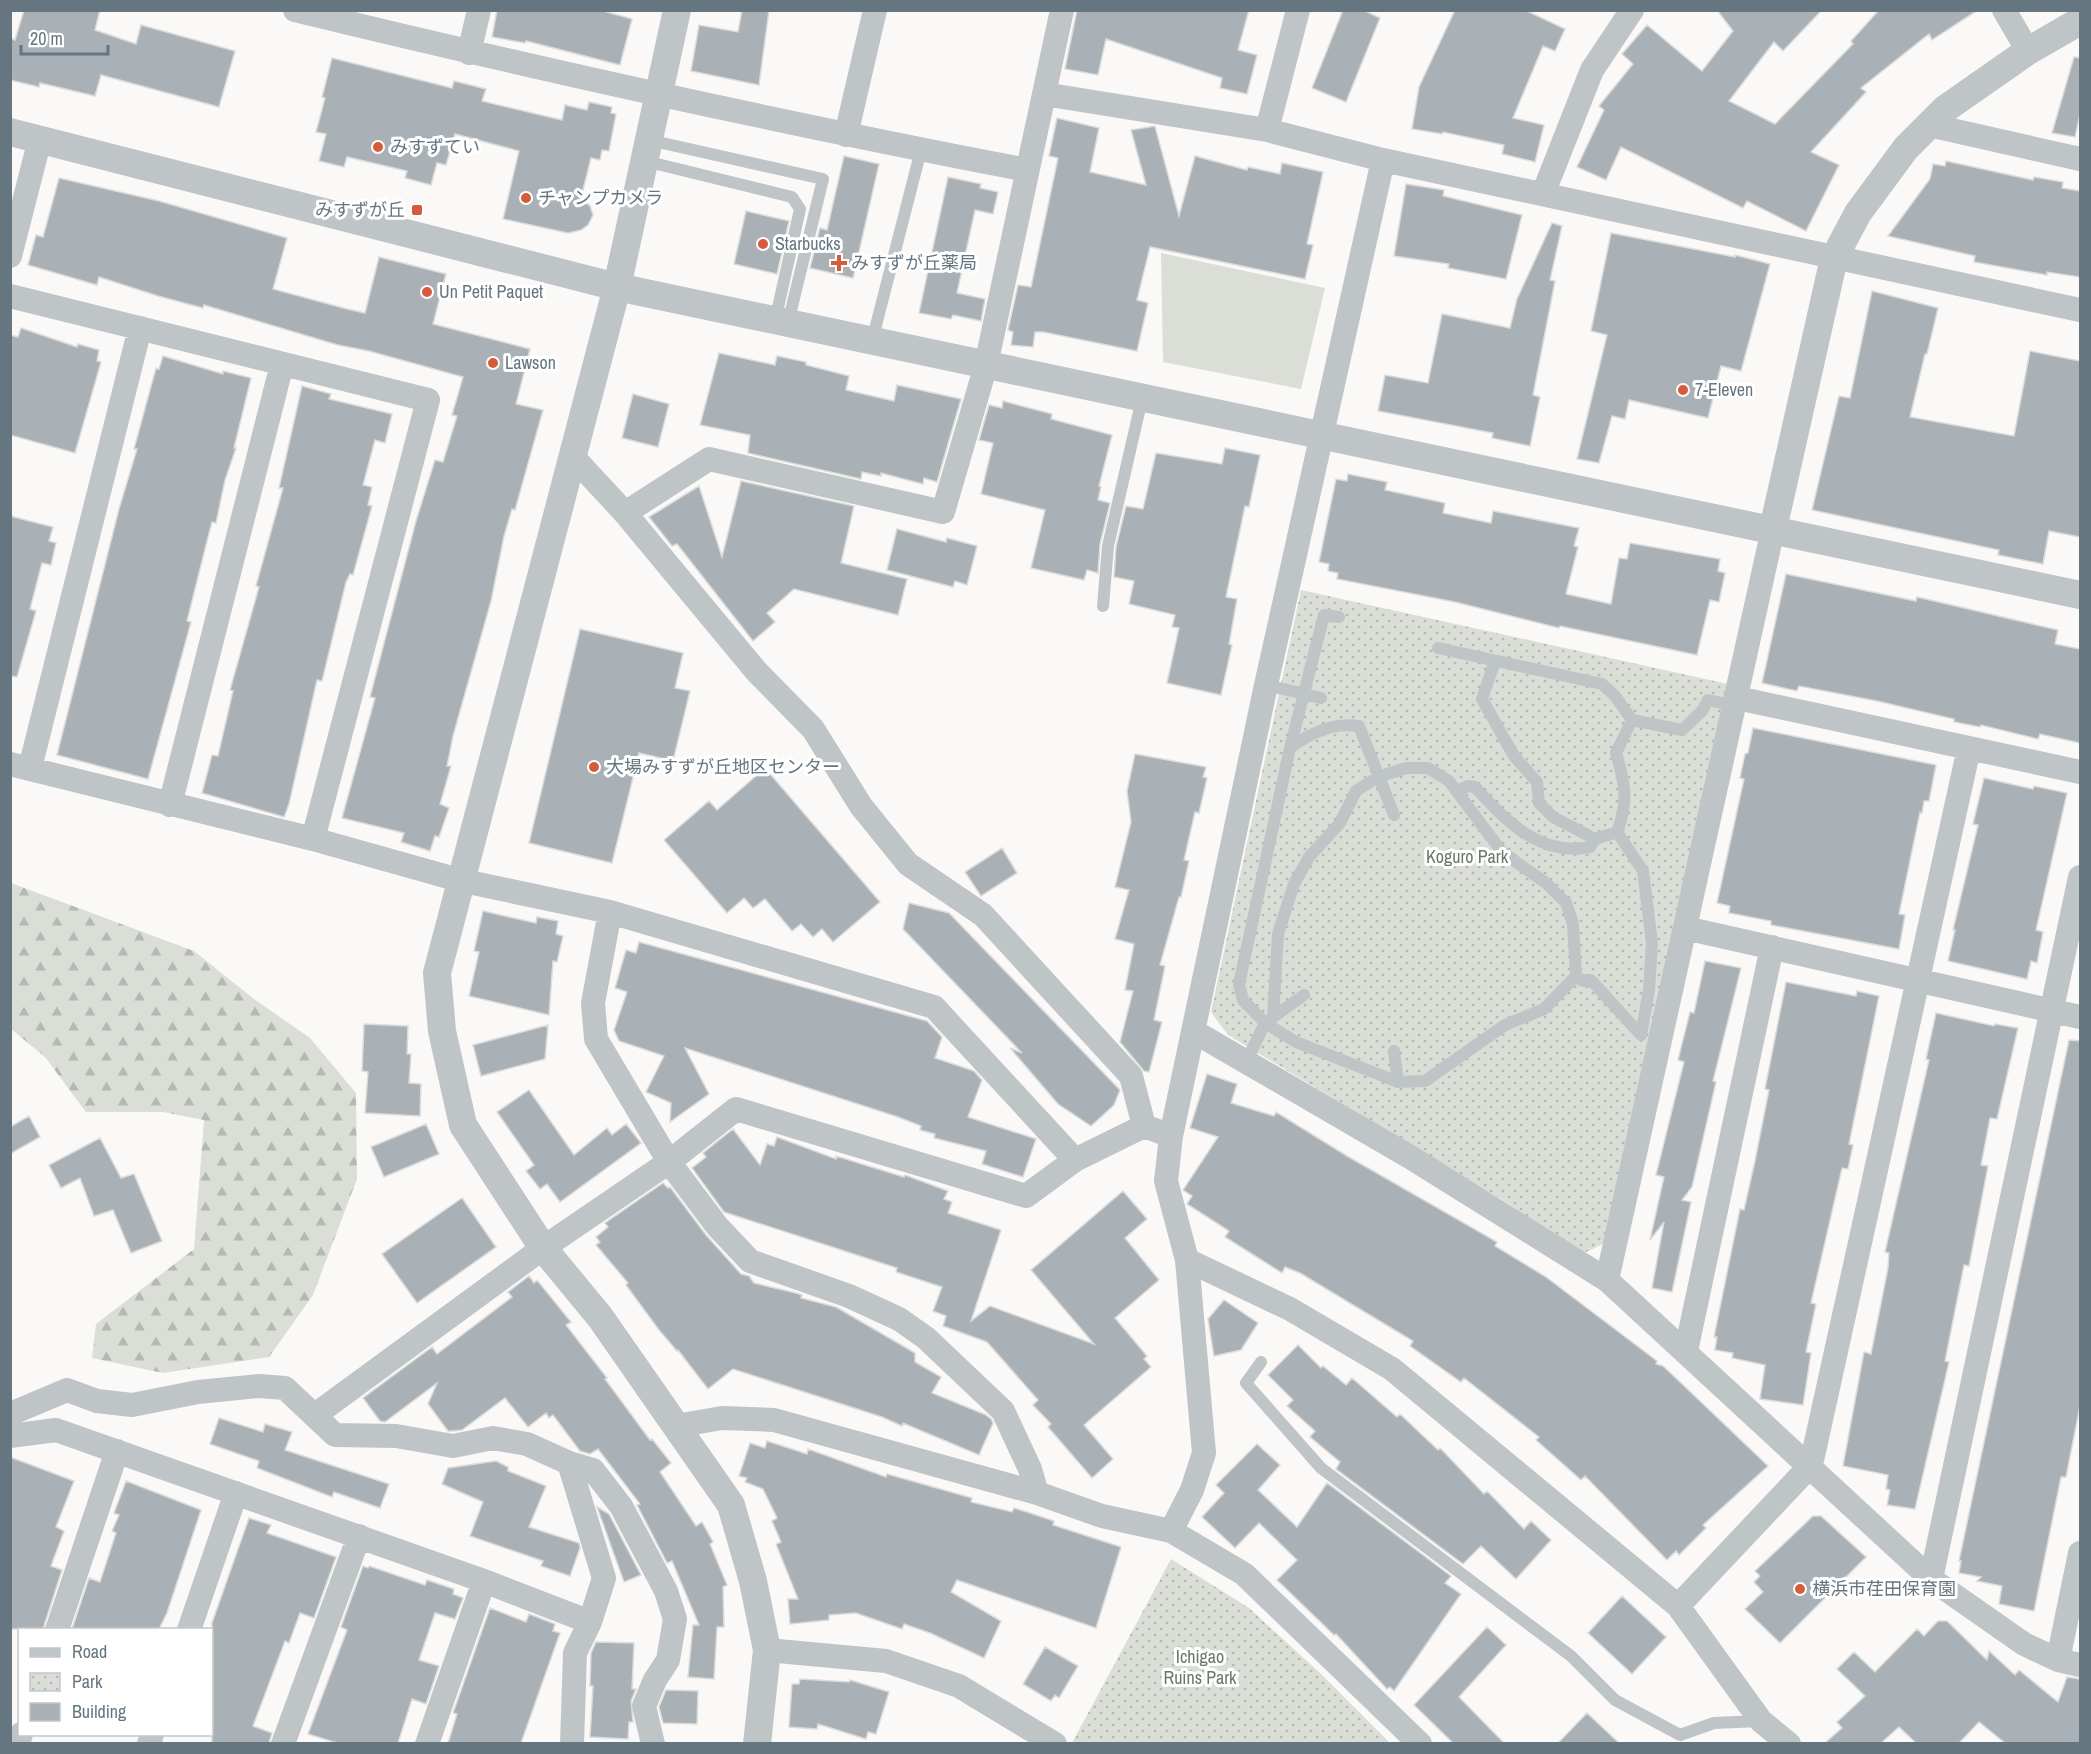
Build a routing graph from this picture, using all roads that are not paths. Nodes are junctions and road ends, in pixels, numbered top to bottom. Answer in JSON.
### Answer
{"nodes":[{"id":1,"x":295,"y":10,"type":"edge"},
{"id":2,"x":479,"y":10,"type":"edge"},
{"id":3,"x":677,"y":10,"type":"edge"},
{"id":4,"x":875,"y":10,"type":"edge"},
{"id":5,"x":1062,"y":10,"type":"edge"},
{"id":6,"x":1298,"y":10,"type":"edge"},
{"id":7,"x":1632,"y":10,"type":"edge"},
{"id":8,"x":2004,"y":10,"type":"edge"},
{"id":9,"x":2080,"y":21,"type":"edge"},
{"id":10,"x":2028,"y":51,"type":"junction"},
{"id":11,"x":469,"y":53,"type":"junction"},
{"id":12,"x":1044,"y":94,"type":"junction"},
{"id":13,"x":659,"y":95,"type":"junction"},
{"id":14,"x":1929,"y":125,"type":"junction"},
{"id":15,"x":1268,"y":130,"type":"junction"},
{"id":16,"x":10,"y":132,"type":"edge"},
{"id":17,"x":846,"y":135,"type":"junction"},
{"id":18,"x":40,"y":139,"type":"junction"},
{"id":19,"x":921,"y":150,"type":"junction"},
{"id":20,"x":647,"y":151,"type":"junction"},
{"id":21,"x":2080,"y":159,"type":"edge"},
{"id":22,"x":1383,"y":160,"type":"junction"},
{"id":23,"x":1027,"y":170,"type":"junction"},
{"id":24,"x":1543,"y":194,"type":"junction"},
{"id":25,"x":10,"y":256,"type":"edge"},
{"id":26,"x":1834,"y":258,"type":"junction"},
{"id":27,"x":617,"y":287,"type":"junction"},
{"id":28,"x":10,"y":296,"type":"edge"},
{"id":29,"x":2080,"y":310,"type":"edge"},
{"id":30,"x":781,"y":322,"type":"junction"},
{"id":31,"x":140,"y":328,"type":"junction"},
{"id":32,"x":872,"y":341,"type":"junction"},
{"id":33,"x":282,"y":364,"type":"junction"},
{"id":34,"x":986,"y":365,"type":"junction"},
{"id":35,"x":1142,"y":399,"type":"junction"},
{"id":36,"x":1321,"y":434,"type":"junction"},
{"id":37,"x":573,"y":457,"type":"junction"},
{"id":38,"x":625,"y":513,"type":"junction"},
{"id":39,"x":1773,"y":529,"type":"junction"},
{"id":40,"x":2080,"y":595,"type":"edge"},
{"id":41,"x":1102,"y":606,"type":"dead end"},
{"id":42,"x":1339,"y":617,"type":"dead end"},
{"id":43,"x":1438,"y":648,"type":"dead end"},
{"id":44,"x":1495,"y":661,"type":"junction"},
{"id":45,"x":1266,"y":685,"type":"junction"},
{"id":46,"x":1304,"y":694,"type":"junction"},
{"id":47,"x":1321,"y":698,"type":"dead end"},
{"id":48,"x":1736,"y":702,"type":"junction"},
{"id":49,"x":1632,"y":720,"type":"junction"},
{"id":50,"x":1290,"y":748,"type":"junction"},
{"id":51,"x":1969,"y":748,"type":"junction"},
{"id":52,"x":20,"y":766,"type":"edge"},
{"id":53,"x":2080,"y":772,"type":"edge"},
{"id":54,"x":1378,"y":777,"type":"junction"},
{"id":55,"x":1456,"y":791,"type":"junction"},
{"id":56,"x":170,"y":805,"type":"junction"},
{"id":57,"x":1394,"y":815,"type":"dead end"},
{"id":58,"x":1617,"y":832,"type":"junction"},
{"id":59,"x":313,"y":839,"type":"junction"},
{"id":60,"x":1595,"y":839,"type":"junction"},
{"id":61,"x":2080,"y":877,"type":"edge"},
{"id":62,"x":459,"y":880,"type":"junction"},
{"id":63,"x":610,"y":912,"type":"junction"},
{"id":64,"x":1685,"y":928,"type":"junction"},
{"id":65,"x":1772,"y":947,"type":"junction"},
{"id":66,"x":1576,"y":976,"type":"junction"},
{"id":67,"x":1917,"y":981,"type":"junction"},
{"id":68,"x":1304,"y":995,"type":"dead end"},
{"id":69,"x":2051,"y":1011,"type":"junction"},
{"id":70,"x":2080,"y":1017,"type":"edge"},
{"id":71,"x":1269,"y":1020,"type":"junction"},
{"id":72,"x":1193,"y":1031,"type":"junction"},
{"id":73,"x":1394,"y":1051,"type":"dead end"},
{"id":74,"x":1246,"y":1062,"type":"junction"},
{"id":75,"x":1398,"y":1082,"type":"junction"},
{"id":76,"x":1144,"y":1126,"type":"junction"},
{"id":77,"x":1171,"y":1136,"type":"junction"},
{"id":78,"x":1075,"y":1160,"type":"junction"},
{"id":79,"x":669,"y":1162,"type":"junction"},
{"id":80,"x":543,"y":1248,"type":"junction"},
{"id":81,"x":1187,"y":1260,"type":"junction"},
{"id":82,"x":1607,"y":1280,"type":"junction"},
{"id":83,"x":1686,"y":1351,"type":"junction"},
{"id":84,"x":1261,"y":1362,"type":"dead end"},
{"id":85,"x":10,"y":1414,"type":"edge"},
{"id":86,"x":315,"y":1414,"type":"junction"},
{"id":87,"x":676,"y":1426,"type":"junction"},
{"id":88,"x":10,"y":1436,"type":"edge"},
{"id":89,"x":117,"y":1451,"type":"junction"},
{"id":90,"x":569,"y":1463,"type":"junction"},
{"id":91,"x":1811,"y":1465,"type":"junction"},
{"id":92,"x":236,"y":1493,"type":"junction"},
{"id":93,"x":1037,"y":1493,"type":"junction"},
{"id":94,"x":1171,"y":1531,"type":"junction"},
{"id":95,"x":359,"y":1536,"type":"junction"},
{"id":96,"x":2080,"y":1553,"type":"edge"},
{"id":97,"x":1931,"y":1579,"type":"junction"},
{"id":98,"x":484,"y":1581,"type":"junction"},
{"id":99,"x":1678,"y":1606,"type":"junction"},
{"id":100,"x":590,"y":1622,"type":"junction"},
{"id":101,"x":57,"y":1628,"type":"edge"},
{"id":102,"x":189,"y":1628,"type":"edge"},
{"id":103,"x":767,"y":1650,"type":"junction"},
{"id":104,"x":2069,"y":1663,"type":"edge"},
{"id":105,"x":1761,"y":1721,"type":"junction"},
{"id":106,"x":283,"y":1743,"type":"edge"},
{"id":107,"x":427,"y":1743,"type":"edge"},
{"id":108,"x":572,"y":1743,"type":"edge"},
{"id":109,"x":653,"y":1743,"type":"edge"},
{"id":110,"x":757,"y":1743,"type":"edge"},
{"id":111,"x":1055,"y":1743,"type":"edge"},
{"id":112,"x":1420,"y":1743,"type":"edge"},
{"id":113,"x":1789,"y":1743,"type":"edge"}],
"edges":[{"from":1,"to":11,"type":"street"},
{"from":2,"to":11,"type":"street"},
{"from":3,"to":13,"type":"street"},
{"from":4,"to":17,"type":"street"},
{"from":5,"to":12,"type":"street"},
{"from":6,"to":15,"type":"street"},
{"from":7,"to":24,"type":"street"},
{"from":8,"to":10,"type":"street"},
{"from":9,"to":10,"type":"street"},
{"from":10,"to":14,"type":"street"},
{"from":11,"to":13,"type":"street"},
{"from":12,"to":15,"type":"street"},
{"from":12,"to":23,"type":"street"},
{"from":13,"to":17,"type":"street"},
{"from":13,"to":20,"type":"street"},
{"from":14,"to":21,"type":"street"},
{"from":14,"to":26,"type":"street"},
{"from":15,"to":22,"type":"street"},
{"from":16,"to":18,"type":"street"},
{"from":17,"to":19,"type":"street"},
{"from":18,"to":25,"type":"street"},
{"from":18,"to":27,"type":"street"},
{"from":19,"to":23,"type":"street"},
{"from":19,"to":32,"type":"lane"},
{"from":20,"to":27,"type":"street"},
{"from":20,"to":30,"type":"lane"},
{"from":20,"to":30,"type":"lane"},
{"from":22,"to":24,"type":"street"},
{"from":22,"to":36,"type":"street"},
{"from":23,"to":34,"type":"street"},
{"from":24,"to":26,"type":"street"},
{"from":26,"to":29,"type":"street"},
{"from":26,"to":39,"type":"street"},
{"from":27,"to":30,"type":"street"},
{"from":27,"to":37,"type":"street"},
{"from":28,"to":31,"type":"street"},
{"from":30,"to":32,"type":"street"},
{"from":31,"to":33,"type":"street"},
{"from":31,"to":52,"type":"street"},
{"from":32,"to":34,"type":"street"},
{"from":33,"to":56,"type":"street"},
{"from":33,"to":59,"type":"street"},
{"from":34,"to":35,"type":"street"},
{"from":34,"to":38,"type":"street"},
{"from":35,"to":36,"type":"street"},
{"from":35,"to":41,"type":"lane"},
{"from":36,"to":39,"type":"street"},
{"from":36,"to":45,"type":"street"},
{"from":37,"to":38,"type":"street"},
{"from":37,"to":62,"type":"street"},
{"from":38,"to":76,"type":"street"},
{"from":39,"to":40,"type":"street"},
{"from":39,"to":48,"type":"street"},
{"from":42,"to":46,"type":"lane"},
{"from":43,"to":44,"type":"lane"},
{"from":44,"to":49,"type":"lane"},
{"from":44,"to":60,"type":"lane"},
{"from":45,"to":46,"type":"lane"},
{"from":45,"to":72,"type":"street"},
{"from":46,"to":47,"type":"lane"},
{"from":46,"to":50,"type":"lane"},
{"from":48,"to":49,"type":"lane"},
{"from":48,"to":51,"type":"street"},
{"from":48,"to":64,"type":"street"},
{"from":49,"to":58,"type":"lane"},
{"from":50,"to":54,"type":"lane"},
{"from":50,"to":71,"type":"lane"},
{"from":51,"to":53,"type":"street"},
{"from":51,"to":67,"type":"street"},
{"from":52,"to":56,"type":"street"},
{"from":54,"to":55,"type":"lane"},
{"from":54,"to":57,"type":"lane"},
{"from":54,"to":71,"type":"lane"},
{"from":55,"to":60,"type":"lane"},
{"from":55,"to":66,"type":"lane"},
{"from":56,"to":59,"type":"street"},
{"from":58,"to":60,"type":"lane"},
{"from":58,"to":66,"type":"lane"},
{"from":59,"to":62,"type":"street"},
{"from":61,"to":69,"type":"street"},
{"from":62,"to":63,"type":"street"},
{"from":62,"to":80,"type":"street"},
{"from":63,"to":78,"type":"street"},
{"from":63,"to":79,"type":"street"},
{"from":64,"to":65,"type":"street"},
{"from":64,"to":82,"type":"street"},
{"from":65,"to":67,"type":"street"},
{"from":65,"to":83,"type":"street"},
{"from":66,"to":75,"type":"lane"},
{"from":67,"to":69,"type":"street"},
{"from":67,"to":91,"type":"street"},
{"from":68,"to":71,"type":"lane"},
{"from":69,"to":70,"type":"street"},
{"from":69,"to":97,"type":"street"},
{"from":71,"to":74,"type":"lane"},
{"from":71,"to":75,"type":"lane"},
{"from":72,"to":74,"type":"street"},
{"from":72,"to":77,"type":"street"},
{"from":73,"to":75,"type":"lane"},
{"from":74,"to":82,"type":"street"},
{"from":76,"to":77,"type":"street"},
{"from":76,"to":78,"type":"street"},
{"from":77,"to":81,"type":"street"},
{"from":78,"to":79,"type":"street"},
{"from":79,"to":80,"type":"street"},
{"from":79,"to":93,"type":"street"},
{"from":80,"to":86,"type":"street"},
{"from":80,"to":87,"type":"street"},
{"from":81,"to":94,"type":"street"},
{"from":81,"to":99,"type":"street"},
{"from":82,"to":83,"type":"street"},
{"from":83,"to":91,"type":"street"},
{"from":84,"to":105,"type":"lane"},
{"from":85,"to":86,"type":"street"},
{"from":86,"to":90,"type":"street"},
{"from":87,"to":93,"type":"street"},
{"from":87,"to":103,"type":"street"},
{"from":88,"to":89,"type":"street"},
{"from":89,"to":92,"type":"street"},
{"from":89,"to":101,"type":"street"},
{"from":90,"to":100,"type":"street"},
{"from":90,"to":109,"type":"street"},
{"from":91,"to":97,"type":"street"},
{"from":91,"to":99,"type":"street"},
{"from":92,"to":95,"type":"street"},
{"from":92,"to":102,"type":"street"},
{"from":93,"to":94,"type":"street"},
{"from":94,"to":112,"type":"street"},
{"from":95,"to":98,"type":"street"},
{"from":95,"to":106,"type":"street"},
{"from":96,"to":104,"type":"street"},
{"from":97,"to":104,"type":"street"},
{"from":98,"to":100,"type":"street"},
{"from":98,"to":107,"type":"street"},
{"from":99,"to":105,"type":"street"},
{"from":100,"to":108,"type":"street"},
{"from":103,"to":110,"type":"street"},
{"from":103,"to":111,"type":"street"},
{"from":105,"to":113,"type":"street"}]}
